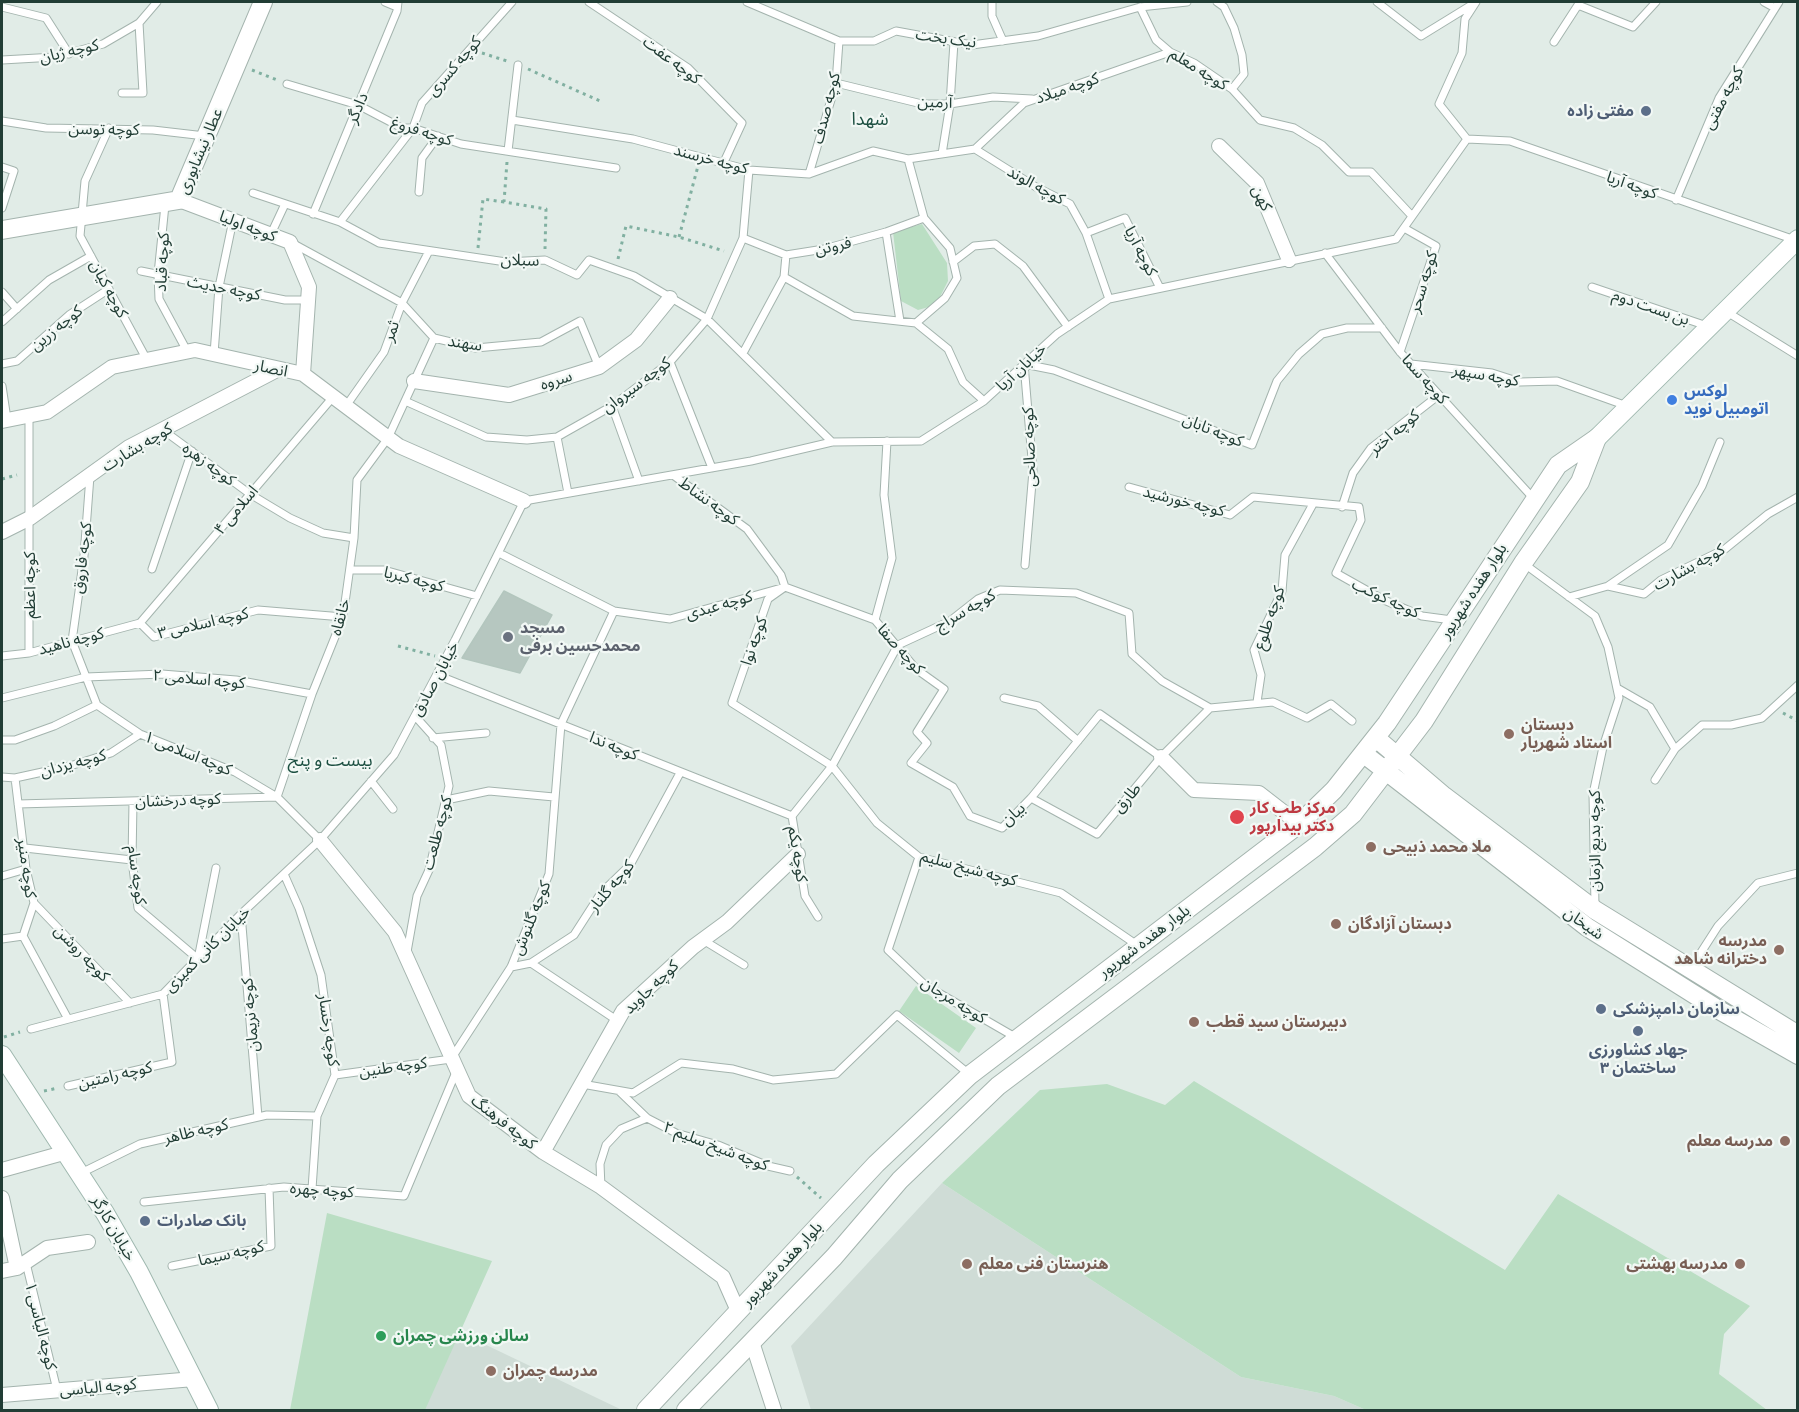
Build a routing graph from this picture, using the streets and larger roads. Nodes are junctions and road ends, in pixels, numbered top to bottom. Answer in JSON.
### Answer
{"nodes":[{"id":1,"x":263,"y":2,"type":"edge"},
{"id":2,"x":1219,"y":146,"type":"dead end"},
{"id":3,"x":172,"y":201,"type":"junction"},
{"id":4,"x":2,"y":230,"type":"edge"},
{"id":5,"x":1797,"y":240,"type":"edge"},
{"id":6,"x":1289,"y":260,"type":"road end"},
{"id":7,"x":670,"y":297,"type":"road end"},
{"id":8,"x":278,"y":370,"type":"junction"},
{"id":9,"x":303,"y":375,"type":"junction"},
{"id":10,"x":414,"y":381,"type":"road end"},
{"id":11,"x":4,"y":420,"type":"edge"},
{"id":12,"x":1597,"y":438,"type":"junction"},
{"id":13,"x":524,"y":501,"type":"road end"},
{"id":14,"x":2,"y":532,"type":"edge"},
{"id":15,"x":1376,"y":738,"type":"junction"},
{"id":16,"x":1364,"y":754,"type":"junction"},
{"id":17,"x":1161,"y":757,"type":"road end"},
{"id":18,"x":1391,"y":764,"type":"junction"},
{"id":19,"x":1299,"y":824,"type":"junction"},
{"id":20,"x":320,"y":840,"type":"road end"},
{"id":21,"x":798,"y":854,"type":"road end"},
{"id":22,"x":1685,"y":978,"type":"junction"},
{"id":23,"x":1797,"y":1035,"type":"edge"},
{"id":24,"x":1797,"y":1055,"type":"edge"},
{"id":25,"x":5,"y":1066,"type":"edge"},
{"id":26,"x":543,"y":1152,"type":"junction"},
{"id":27,"x":61,"y":1153,"type":"junction"},
{"id":28,"x":2,"y":1170,"type":"edge"},
{"id":29,"x":2,"y":1198,"type":"edge"},
{"id":30,"x":88,"y":1242,"type":"dead end"},
{"id":31,"x":22,"y":1265,"type":"junction"},
{"id":32,"x":2,"y":1271,"type":"edge"},
{"id":33,"x":738,"y":1311,"type":"junction"},
{"id":34,"x":752,"y":1342,"type":"junction"},
{"id":35,"x":194,"y":1379,"type":"junction"},
{"id":36,"x":2,"y":1395,"type":"edge"},
{"id":37,"x":209,"y":1410,"type":"edge"},
{"id":38,"x":646,"y":1410,"type":"edge"},
{"id":39,"x":686,"y":1410,"type":"edge"},
{"id":40,"x":774,"y":1410,"type":"edge"}],
"edges":[{"from":1,"to":3,"type":"street","name":"عطار نیشابوری"},
{"from":2,"to":6,"type":"street","name":"کهن"},
{"from":3,"to":4,"type":"street","name":"عطار نیشابوری"},
{"from":3,"to":9,"type":"street","name":"کوچه اولیا"},
{"from":5,"to":12,"type":"street","name":"بلوار هفده شهریور"},
{"from":7,"to":10,"type":"street","name":"سروه"},
{"from":8,"to":9,"type":"street","name":"انصار"},
{"from":8,"to":11,"type":"street","name":"انصار"},
{"from":8,"to":14,"type":"street","name":"کوچه بشارت"},
{"from":9,"to":13,"type":"street","name":"انصار"},
{"from":12,"to":15,"type":"street","name":"بلوار هفده شهریور"},
{"from":12,"to":18,"type":"street","name":"بلوار هفده شهریور"},
{"from":15,"to":16,"type":"street","name":"بلوار هفده شهریور"},
{"from":15,"to":18,"type":"street"},
{"from":16,"to":18,"type":"street"},
{"from":16,"to":19,"type":"street","name":"بلوار هفده شهریور"},
{"from":17,"to":19,"type":"street"},
{"from":18,"to":22,"type":"street","name":"شیخان"},
{"from":18,"to":22,"type":"street","name":"شیخان"},
{"from":18,"to":34,"type":"street","name":"بلوار هفده شهریور"},
{"from":19,"to":33,"type":"street","name":"بلوار هفده شهریور"},
{"from":20,"to":26,"type":"street","name":"کوچه فرهنگ"},
{"from":21,"to":26,"type":"street","name":"کوچه جاوید"},
{"from":22,"to":23,"type":"street","name":"شیخان"},
{"from":22,"to":24,"type":"street","name":"شیخان"},
{"from":25,"to":27,"type":"street","name":"خیابان کارگر"},
{"from":26,"to":33,"type":"street","name":"کوچه فرهنگ"},
{"from":27,"to":28,"type":"street"},
{"from":27,"to":35,"type":"street","name":"خیابان کارگر"},
{"from":29,"to":31,"type":"street"},
{"from":30,"to":31,"type":"street"},
{"from":31,"to":32,"type":"street"},
{"from":33,"to":34,"type":"street"},
{"from":33,"to":38,"type":"street","name":"بلوار هفده شهریور"},
{"from":34,"to":39,"type":"street","name":"بلوار هفده شهریور"},
{"from":34,"to":40,"type":"street"},
{"from":35,"to":36,"type":"street","name":"کوچه الیاسی"},
{"from":35,"to":37,"type":"street","name":"خیابان کارگر"}]}
